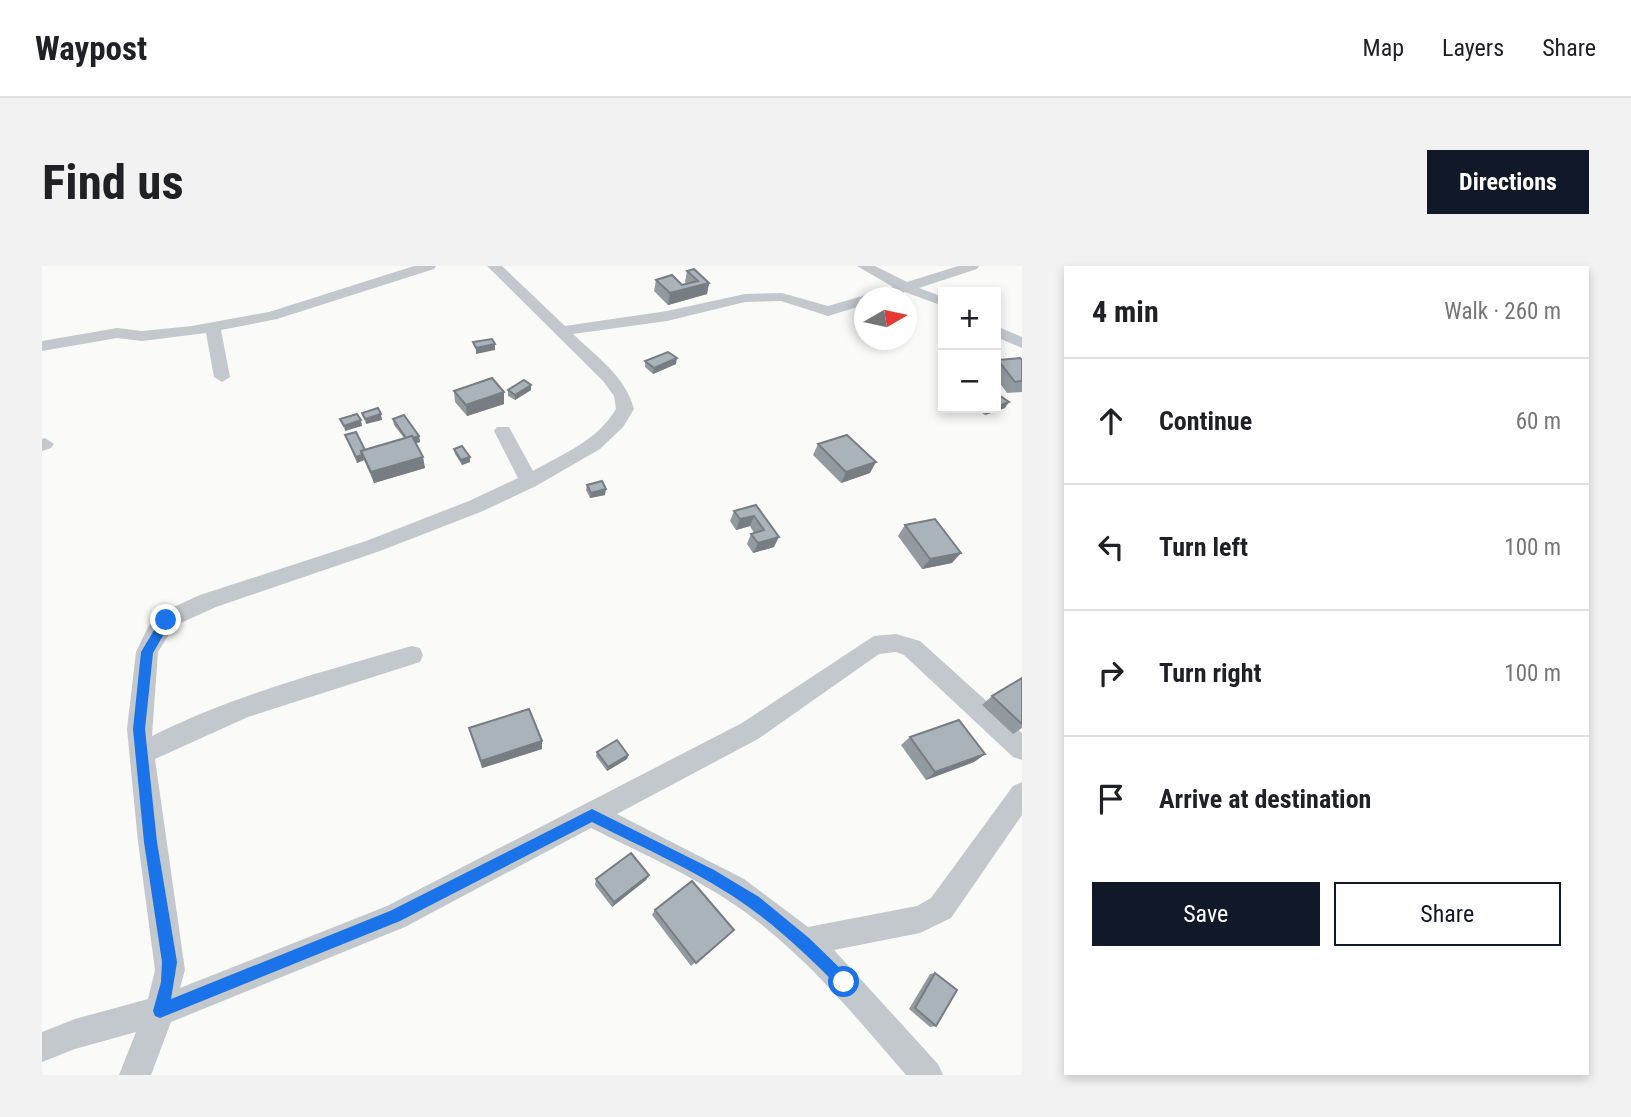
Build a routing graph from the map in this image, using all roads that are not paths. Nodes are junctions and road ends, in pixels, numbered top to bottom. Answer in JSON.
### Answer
{"nodes":[{"id":1,"x":429,"y":266,"type":"edge"},
{"id":2,"x":495,"y":266,"type":"edge"},
{"id":3,"x":864,"y":266,"type":"edge"},
{"id":4,"x":972,"y":266,"type":"edge"},
{"id":5,"x":905,"y":287,"type":"edge"},
{"id":6,"x":910,"y":287,"type":"edge"},
{"id":7,"x":917,"y":292,"type":"edge"},
{"id":8,"x":938,"y":300,"type":"edge"},
{"id":9,"x":854,"y":303,"type":"edge"},
{"id":10,"x":213,"y":327,"type":"junction"},
{"id":11,"x":560,"y":331,"type":"junction"},
{"id":12,"x":1001,"y":333,"type":"edge"},
{"id":13,"x":1022,"y":343,"type":"edge"},
{"id":14,"x":42,"y":346,"type":"edge"},
{"id":15,"x":222,"y":377,"type":"dead end"},
{"id":16,"x":503,"y":431,"type":"dead end"},
{"id":17,"x":529,"y":481,"type":"junction"},
{"id":18,"x":412,"y":655,"type":"dead end"},
{"id":19,"x":1022,"y":749,"type":"edge"},
{"id":20,"x":141,"y":754,"type":"junction"},
{"id":21,"x":1022,"y":794,"type":"edge"},
{"id":22,"x":592,"y":815,"type":"junction"},
{"id":23,"x":804,"y":943,"type":"junction"},
{"id":24,"x":160,"y":1011,"type":"junction"},
{"id":25,"x":42,"y":1047,"type":"edge"},
{"id":26,"x":135,"y":1075,"type":"edge"},
{"id":27,"x":927,"y":1075,"type":"edge"}],
"edges":[{"from":1,"to":10,"type":"street"},
{"from":2,"to":11,"type":"street"},
{"from":3,"to":5,"type":"street"},
{"from":4,"to":6,"type":"street"},
{"from":7,"to":8,"type":"street"},
{"from":9,"to":11,"type":"street"},
{"from":10,"to":14,"type":"street"},
{"from":10,"to":15,"type":"street"},
{"from":11,"to":17,"type":"street"},
{"from":12,"to":13,"type":"street"},
{"from":16,"to":17,"type":"street"},
{"from":17,"to":20,"type":"street"},
{"from":18,"to":20,"type":"street"},
{"from":19,"to":22,"type":"street"},
{"from":20,"to":24,"type":"street"},
{"from":21,"to":23,"type":"street"},
{"from":22,"to":23,"type":"street"},
{"from":22,"to":24,"type":"street"},
{"from":23,"to":27,"type":"street"},
{"from":24,"to":25,"type":"street"},
{"from":24,"to":26,"type":"street"}]}
